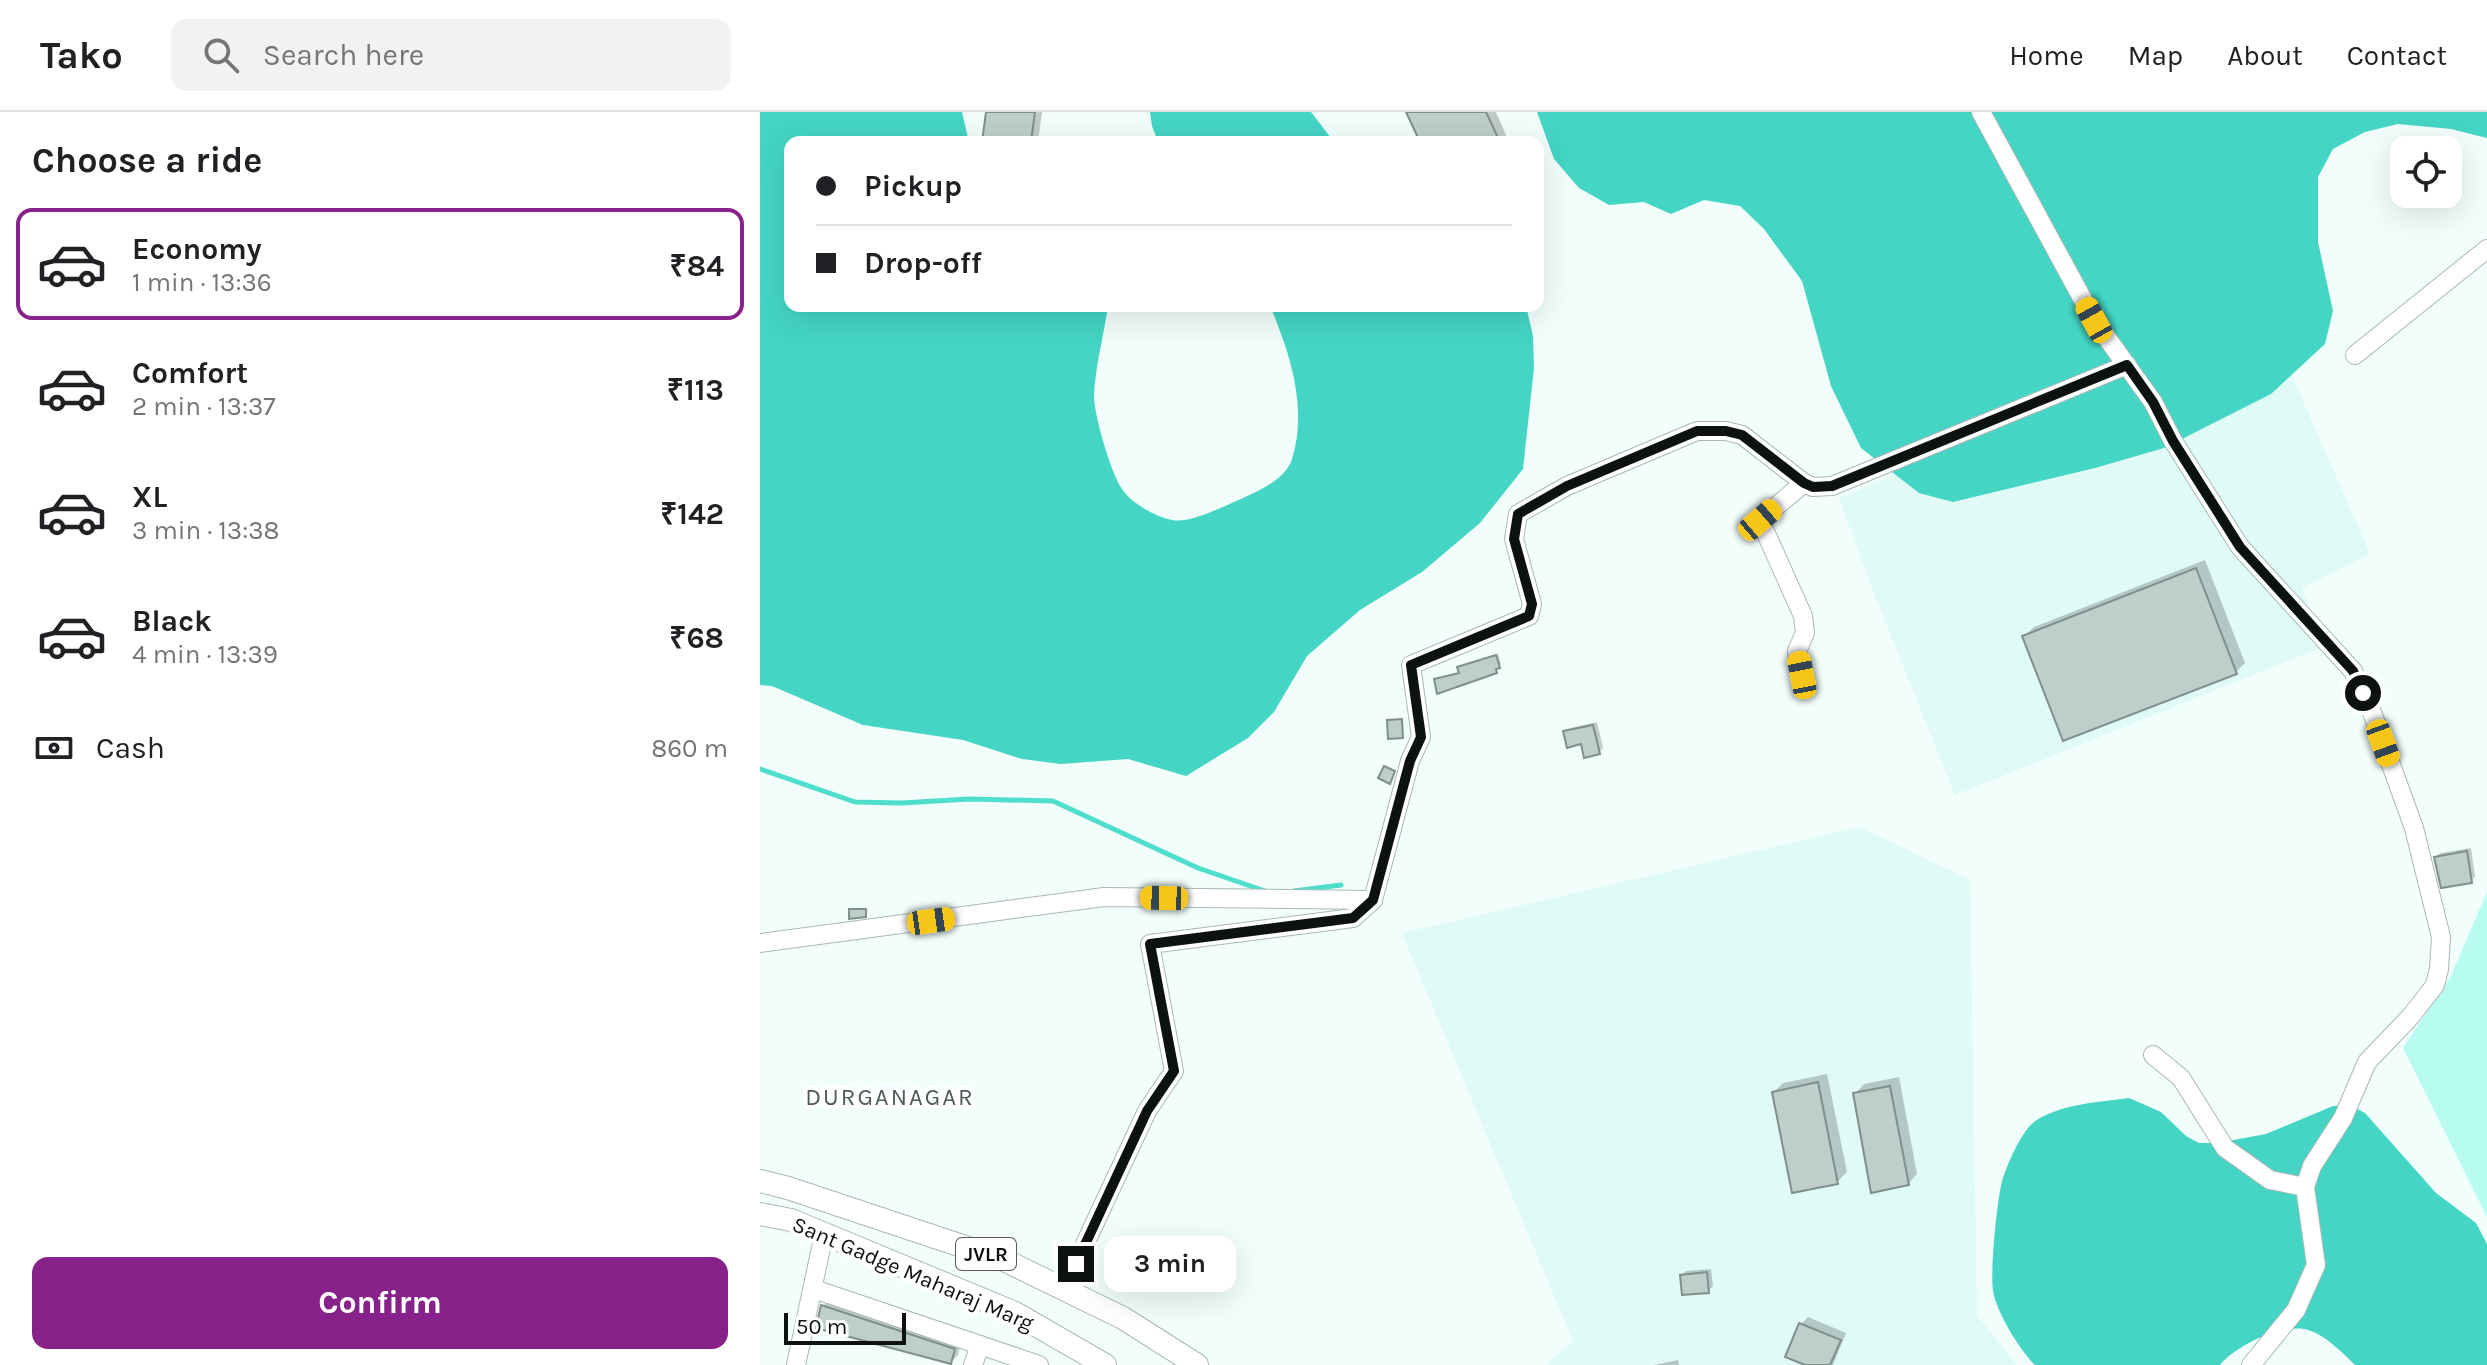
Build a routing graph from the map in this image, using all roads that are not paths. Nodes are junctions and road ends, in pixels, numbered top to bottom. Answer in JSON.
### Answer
{"nodes":[{"id":1,"x":1981,"y":112,"type":"edge"},
{"id":2,"x":2487,"y":249,"type":"edge"},
{"id":3,"x":2355,"y":355,"type":"dead end"},
{"id":4,"x":2127,"y":365,"type":"junction"},
{"id":5,"x":1804,"y":483,"type":"junction"},
{"id":6,"x":1802,"y":675,"type":"dead end"},
{"id":7,"x":1373,"y":900,"type":"junction"},
{"id":8,"x":760,"y":943,"type":"edge"},
{"id":9,"x":2153,"y":1055,"type":"dead end"},
{"id":10,"x":760,"y":1181,"type":"edge"},
{"id":11,"x":2305,"y":1187,"type":"junction"},
{"id":12,"x":760,"y":1214,"type":"edge"},
{"id":13,"x":824,"y":1234,"type":"junction"},
{"id":14,"x":814,"y":1289,"type":"junction"},
{"id":15,"x":1064,"y":1289,"type":"junction"},
{"id":16,"x":1053,"y":1335,"type":"junction"},
{"id":17,"x":980,"y":1345,"type":"junction"},
{"id":18,"x":796,"y":1365,"type":"edge"},
{"id":19,"x":973,"y":1365,"type":"edge"},
{"id":20,"x":1039,"y":1365,"type":"edge"},
{"id":21,"x":1105,"y":1365,"type":"edge"},
{"id":22,"x":1197,"y":1365,"type":"edge"},
{"id":23,"x":2251,"y":1365,"type":"edge"}],
"edges":[{"from":1,"to":4,"type":"street"},
{"from":2,"to":3,"type":"street"},
{"from":4,"to":5,"type":"street"},
{"from":4,"to":11,"type":"street"},
{"from":5,"to":6,"type":"street"},
{"from":5,"to":7,"type":"street"},
{"from":7,"to":8,"type":"street"},
{"from":7,"to":15,"type":"street"},
{"from":9,"to":11,"type":"street"},
{"from":10,"to":15,"type":"main road","number":"JVLR"},
{"from":11,"to":23,"type":"street"},
{"from":12,"to":13,"type":"main road","name":"Sant Gadge Maharaj Marg","number":"JVLR"},
{"from":13,"to":14,"type":"street"},
{"from":13,"to":16,"type":"main road","name":"Sant Gadge Maharaj Marg","number":"JVLR"},
{"from":14,"to":17,"type":"street"},
{"from":14,"to":18,"type":"street"},
{"from":15,"to":22,"type":"main road","number":"JVLR"},
{"from":16,"to":20,"type":"street"},
{"from":16,"to":21,"type":"main road","name":"Sant Gadge Maharaj Marg","number":"JVLR"},
{"from":17,"to":19,"type":"street"},
{"from":17,"to":20,"type":"street"}]}
